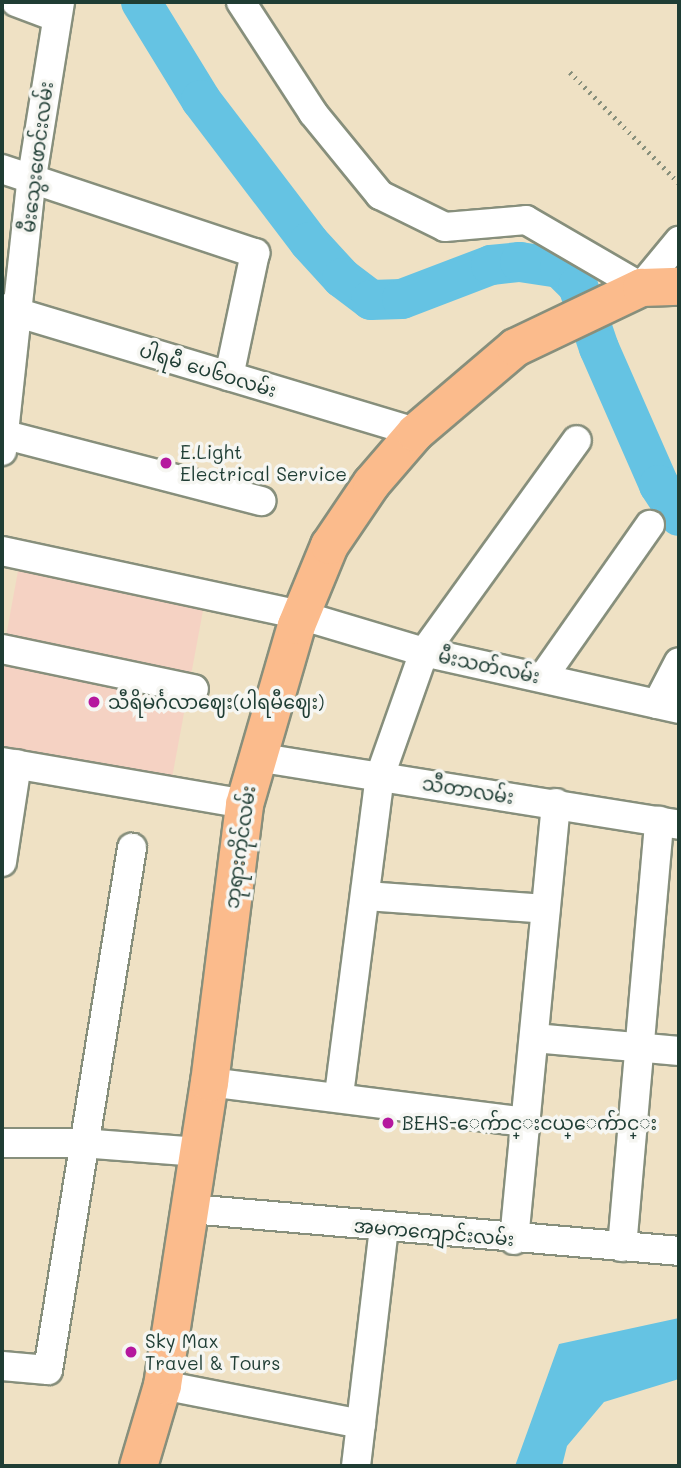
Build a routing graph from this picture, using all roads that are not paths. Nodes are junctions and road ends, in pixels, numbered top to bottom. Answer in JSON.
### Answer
{"nodes":[{"id":1,"x":16,"y":2,"type":"edge"},
{"id":2,"x":241,"y":2,"type":"edge"},
{"id":3,"x":58,"y":9,"type":"edge"},
{"id":4,"x":2,"y":169,"type":"edge"},
{"id":5,"x":32,"y":177,"type":"junction"},
{"id":6,"x":679,"y":241,"type":"edge"},
{"id":7,"x":679,"y":286,"type":"edge"},
{"id":8,"x":629,"y":294,"type":"junction"},
{"id":9,"x":11,"y":310,"type":"edge"},
{"id":10,"x":229,"y":376,"type":"junction"},
{"id":11,"x":415,"y":432,"type":"junction"},
{"id":12,"x":3,"y":440,"type":"edge"},
{"id":13,"x":577,"y":440,"type":"dead end"},
{"id":14,"x":262,"y":501,"type":"dead end"},
{"id":15,"x":650,"y":525,"type":"dead end"},
{"id":16,"x":2,"y":551,"type":"edge"},
{"id":17,"x":300,"y":615,"type":"junction"},
{"id":18,"x":2,"y":649,"type":"edge"},
{"id":19,"x":424,"y":652,"type":"junction"},
{"id":20,"x":679,"y":662,"type":"edge"},
{"id":21,"x":543,"y":677,"type":"junction"},
{"id":22,"x":194,"y":689,"type":"dead end"},
{"id":23,"x":668,"y":707,"type":"edge"},
{"id":24,"x":256,"y":757,"type":"junction"},
{"id":25,"x":9,"y":763,"type":"edge"},
{"id":26,"x":380,"y":776,"type":"junction"},
{"id":27,"x":556,"y":803,"type":"junction"},
{"id":28,"x":244,"y":804,"type":"junction"},
{"id":29,"x":669,"y":823,"type":"edge"},
{"id":30,"x":132,"y":848,"type":"dead end"},
{"id":31,"x":2,"y":862,"type":"edge"},
{"id":32,"x":366,"y":896,"type":"junction"},
{"id":33,"x":546,"y":909,"type":"junction"},
{"id":34,"x":534,"y":1038,"type":"junction"},
{"id":35,"x":640,"y":1047,"type":"junction"},
{"id":36,"x":679,"y":1051,"type":"edge"},
{"id":37,"x":209,"y":1082,"type":"junction"},
{"id":38,"x":339,"y":1095,"type":"junction"},
{"id":39,"x":525,"y":1122,"type":"junction"},
{"id":40,"x":2,"y":1143,"type":"edge"},
{"id":41,"x":81,"y":1143,"type":"junction"},
{"id":42,"x":199,"y":1152,"type":"junction"},
{"id":43,"x":190,"y":1209,"type":"junction"},
{"id":44,"x":384,"y":1227,"type":"junction"},
{"id":45,"x":514,"y":1240,"type":"junction"},
{"id":46,"x":622,"y":1247,"type":"junction"},
{"id":47,"x":679,"y":1251,"type":"edge"},
{"id":48,"x":2,"y":1366,"type":"edge"},
{"id":49,"x":162,"y":1385,"type":"junction"},
{"id":50,"x":361,"y":1424,"type":"junction"},
{"id":51,"x":138,"y":1466,"type":"edge"},
{"id":52,"x":356,"y":1466,"type":"edge"}],
"edges":[{"from":1,"to":3,"type":"street"},
{"from":2,"to":8,"type":"street"},
{"from":3,"to":5,"type":"street","name":"မီးသွေးဖောင်းလမ်း"},
{"from":4,"to":5,"type":"street"},
{"from":5,"to":9,"type":"street","name":"မီးသွေးဖောင်းလမ်း"},
{"from":5,"to":10,"type":"street"},
{"from":6,"to":8,"type":"street"},
{"from":7,"to":8,"type":"main road"},
{"from":8,"to":11,"type":"main road","name":"ဘုရားကိုင်လမ်း"},
{"from":9,"to":10,"type":"street","name":"ပါရမီ ပေ၆ဝလမ်း"},
{"from":9,"to":12,"type":"street","name":"မီးသွေးဖောင်းလမ်း"},
{"from":10,"to":11,"type":"street","name":"ပါရမီ ပေ၆ဝလမ်း"},
{"from":11,"to":17,"type":"main road","name":"ဘုရားကိုင်လမ်း"},
{"from":12,"to":14,"type":"street"},
{"from":13,"to":19,"type":"street"},
{"from":15,"to":21,"type":"street"},
{"from":16,"to":17,"type":"street","name":"မီးသတ်လမ်း"},
{"from":17,"to":19,"type":"street","name":"မီးသတ်လမ်း"},
{"from":17,"to":24,"type":"main road","name":"ဘုရားကိုင်လမ်း"},
{"from":18,"to":22,"type":"street"},
{"from":19,"to":21,"type":"street","name":"မီးသတ်လမ်း"},
{"from":19,"to":26,"type":"street"},
{"from":20,"to":23,"type":"street"},
{"from":21,"to":23,"type":"street","name":"မီးသတ်လမ်း"},
{"from":24,"to":26,"type":"street","name":"သီတာလမ်း"},
{"from":24,"to":28,"type":"main road","name":"ဘုရားကိုင်လမ်း"},
{"from":25,"to":28,"type":"street"},
{"from":25,"to":31,"type":"street"},
{"from":26,"to":27,"type":"street","name":"သီတာလမ်း"},
{"from":26,"to":32,"type":"street"},
{"from":27,"to":29,"type":"street","name":"သီတာလမ်း"},
{"from":27,"to":33,"type":"street"},
{"from":28,"to":37,"type":"main road","name":"ဘုရားကိုင်လမ်း"},
{"from":29,"to":35,"type":"street"},
{"from":30,"to":41,"type":"street"},
{"from":32,"to":33,"type":"street"},
{"from":32,"to":38,"type":"street"},
{"from":33,"to":34,"type":"street"},
{"from":34,"to":35,"type":"street"},
{"from":34,"to":39,"type":"street"},
{"from":35,"to":36,"type":"street"},
{"from":35,"to":46,"type":"street"},
{"from":37,"to":38,"type":"street"},
{"from":37,"to":42,"type":"main road","name":"ဘုရားကိုင်လမ်း"},
{"from":38,"to":39,"type":"street"},
{"from":39,"to":45,"type":"street"},
{"from":40,"to":41,"type":"street"},
{"from":41,"to":42,"type":"street"},
{"from":41,"to":48,"type":"street"},
{"from":42,"to":43,"type":"main road","name":"ဘုရားကိုင်လမ်း"},
{"from":43,"to":44,"type":"street","name":"အမကကျောင်းလမ်း"},
{"from":43,"to":49,"type":"main road","name":"ဘုရားကိုင်လမ်း"},
{"from":44,"to":45,"type":"street","name":"အမကကျောင်းလမ်း"},
{"from":44,"to":50,"type":"street"},
{"from":45,"to":46,"type":"street","name":"အမကကျောင်းလမ်း"},
{"from":46,"to":47,"type":"street","name":"အမကကျောင်းလမ်း"},
{"from":49,"to":50,"type":"street"},
{"from":49,"to":51,"type":"main road","name":"ဘုရားကိုင်လမ်း"},
{"from":50,"to":52,"type":"street"}]}
